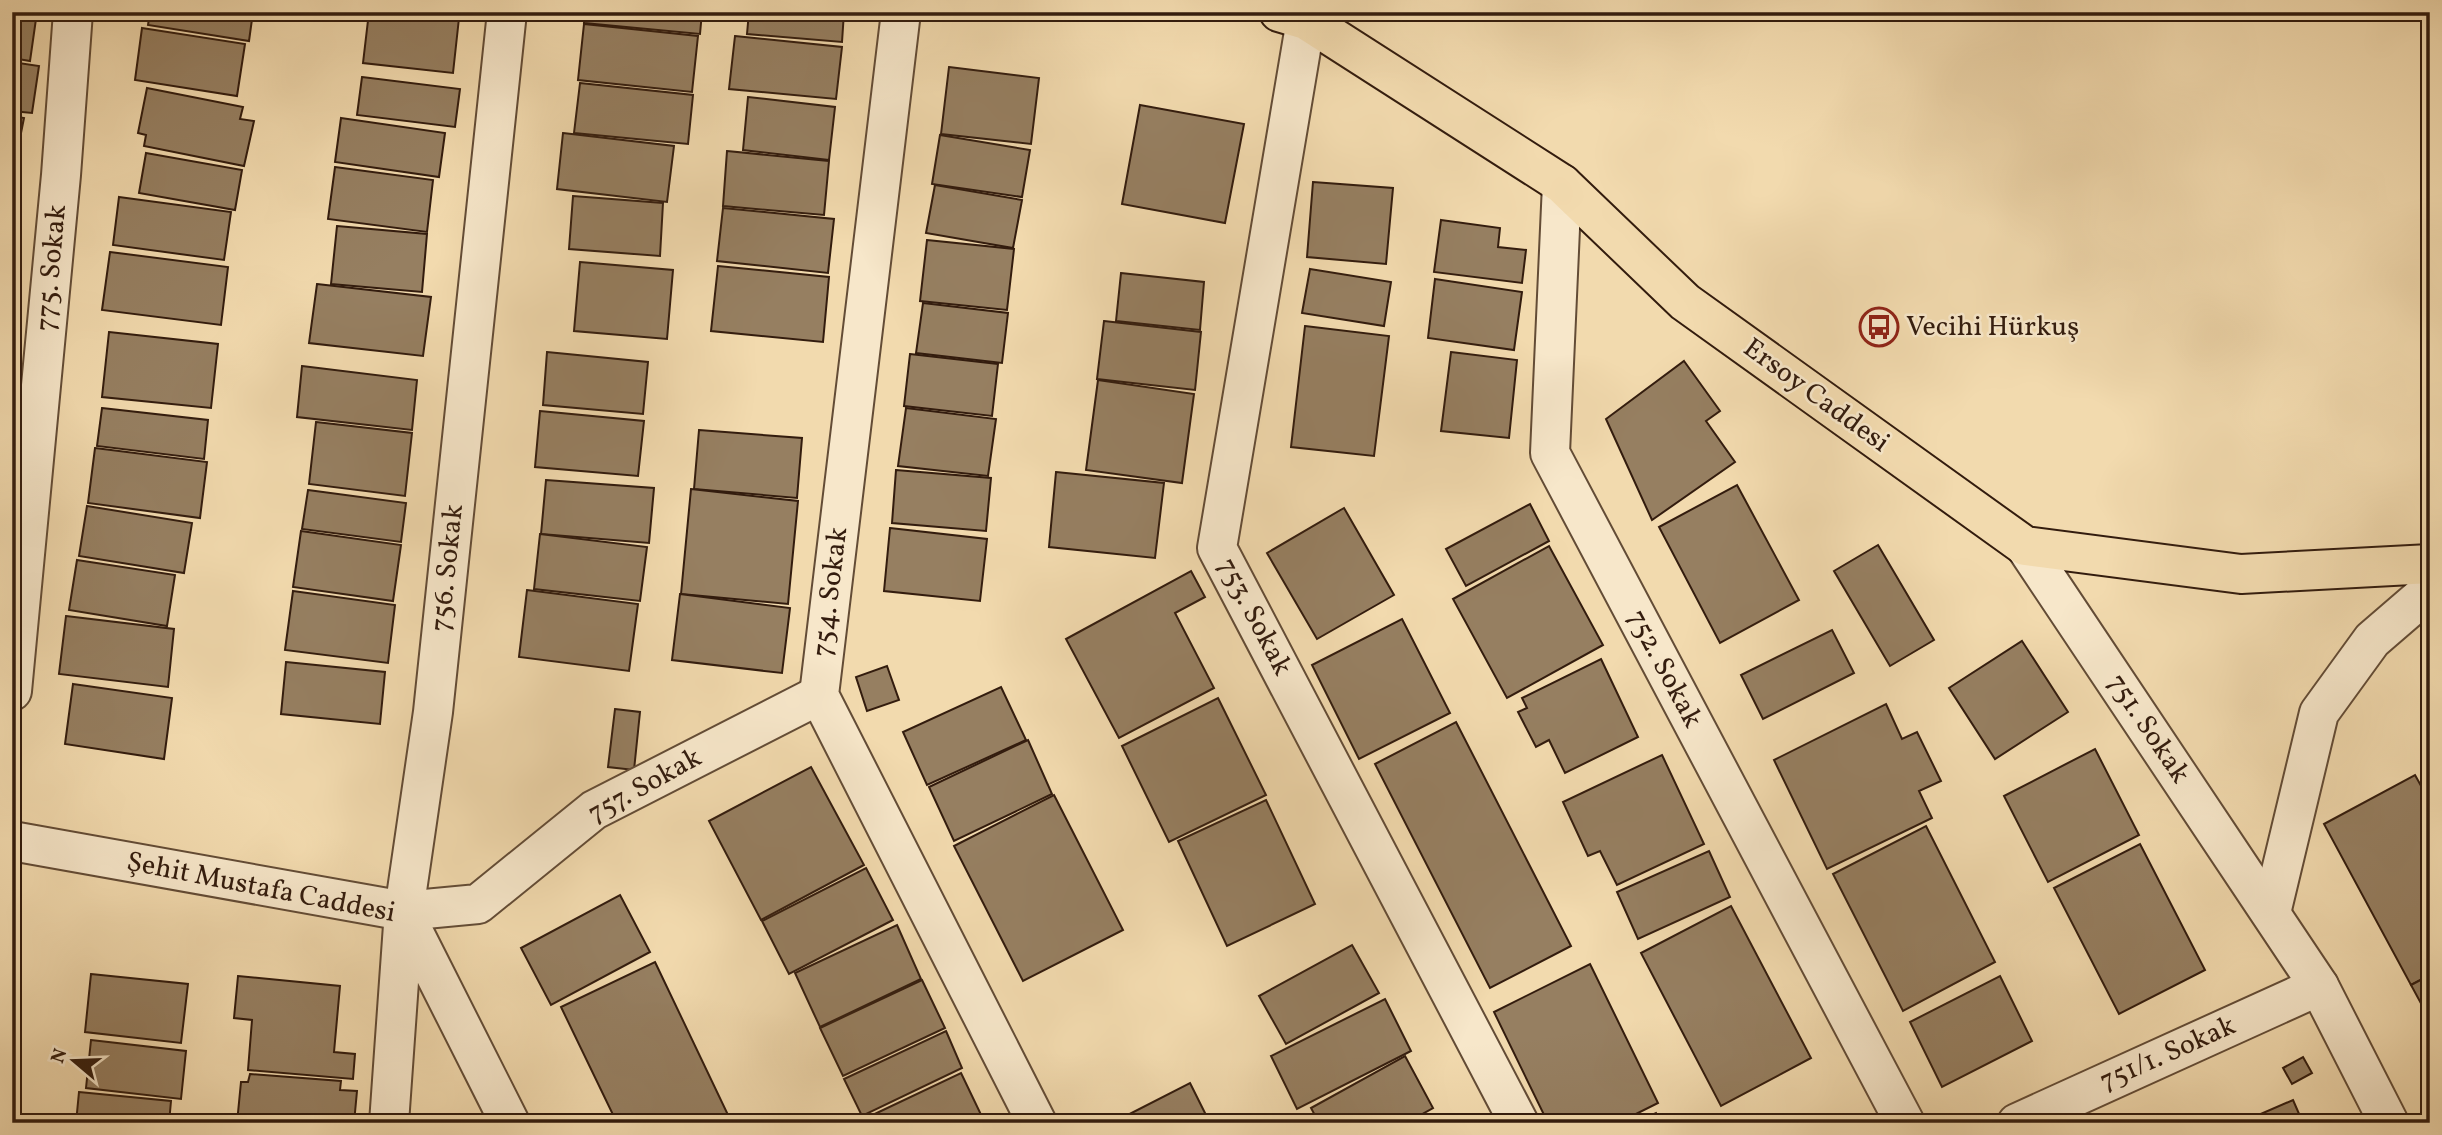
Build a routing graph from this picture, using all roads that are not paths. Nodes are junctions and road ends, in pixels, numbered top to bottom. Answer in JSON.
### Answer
{"nodes":[{"id":1,"x":74,"y":12,"type":"edge"},
{"id":2,"x":507,"y":12,"type":"edge"},
{"id":3,"x":901,"y":12,"type":"edge"},
{"id":4,"x":1292,"y":16,"type":"edge"},
{"id":5,"x":1562,"y":184,"type":"junction"},
{"id":6,"x":2025,"y":546,"type":"junction"},
{"id":7,"x":2430,"y":564,"type":"edge"},
{"id":8,"x":2430,"y":590,"type":"edge"},
{"id":9,"x":12,"y":691,"type":"edge"},
{"id":10,"x":819,"y":695,"type":"junction"},
{"id":11,"x":12,"y":841,"type":"edge"},
{"id":12,"x":404,"y":911,"type":"junction"},
{"id":13,"x":2271,"y":912,"type":"junction"},
{"id":14,"x":2319,"y":986,"type":"junction"},
{"id":15,"x":389,"y":1123,"type":"edge"},
{"id":16,"x":510,"y":1123,"type":"edge"},
{"id":17,"x":1037,"y":1123,"type":"edge"},
{"id":18,"x":1519,"y":1123,"type":"edge"},
{"id":19,"x":1905,"y":1123,"type":"edge"},
{"id":20,"x":2017,"y":1123,"type":"edge"},
{"id":21,"x":2389,"y":1123,"type":"edge"}],
"edges":[{"from":1,"to":9,"type":"street","name":"775. Sokak"},
{"from":2,"to":12,"type":"street","name":"756. Sokak"},
{"from":3,"to":10,"type":"street","name":"754. Sokak"},
{"from":4,"to":5,"type":"main road","name":"Ersoy Caddesi"},
{"from":4,"to":18,"type":"street","name":"753. Sokak"},
{"from":5,"to":6,"type":"main road","name":"Ersoy Caddesi"},
{"from":5,"to":19,"type":"street","name":"752. Sokak"},
{"from":6,"to":7,"type":"main road","name":"Ersoy Caddesi"},
{"from":6,"to":13,"type":"street","name":"751. Sokak"},
{"from":8,"to":13,"type":"street"},
{"from":10,"to":12,"type":"street","name":"757. Sokak"},
{"from":10,"to":17,"type":"street","name":"754. Sokak"},
{"from":11,"to":12,"type":"street","name":"Şehit Mustafa Caddesi"},
{"from":12,"to":15,"type":"street","name":"756. Sokak"},
{"from":12,"to":16,"type":"street","name":"Şehit Mustafa Caddesi"},
{"from":13,"to":14,"type":"street","name":"751. Sokak"},
{"from":14,"to":20,"type":"street","name":"751/1. Sokak"},
{"from":14,"to":21,"type":"street","name":"751. Sokak"}]}
